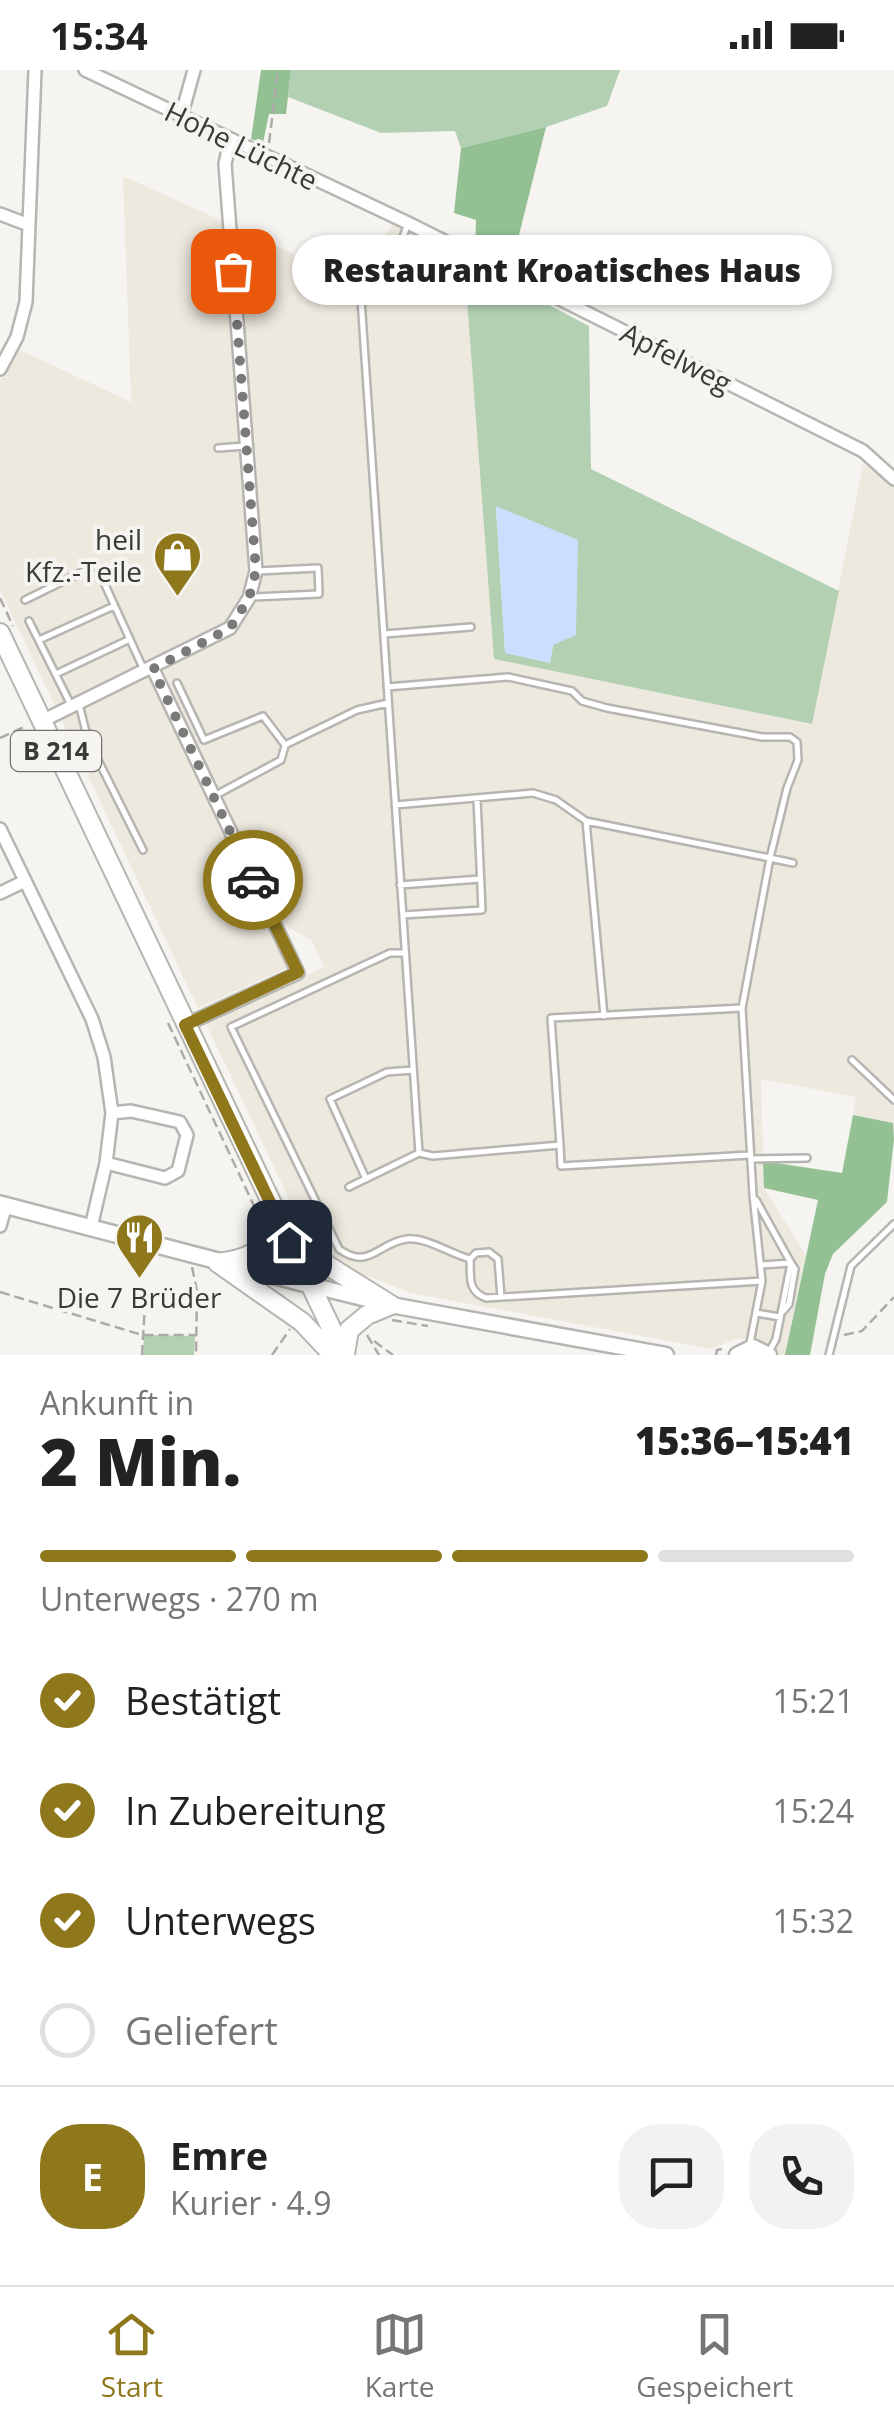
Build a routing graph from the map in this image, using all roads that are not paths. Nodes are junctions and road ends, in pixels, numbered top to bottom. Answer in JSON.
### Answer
{"nodes":[{"id":1,"x":35,"y":70,"type":"edge"},
{"id":2,"x":86,"y":70,"type":"edge"},
{"id":3,"x":194,"y":70,"type":"edge"},
{"id":4,"x":182,"y":116,"type":"junction"},
{"id":5,"x":230,"y":140,"type":"junction"},
{"id":6,"x":343,"y":195,"type":"joint"},
{"id":7,"x":0,"y":214,"type":"edge"},
{"id":8,"x":408,"y":224,"type":"junction"},
{"id":9,"x":29,"y":225,"type":"junction"},
{"id":10,"x":0,"y":369,"type":"edge"},
{"id":11,"x":247,"y":446,"type":"junction"},
{"id":12,"x":218,"y":448,"type":"dead end"},
{"id":13,"x":894,"y":479,"type":"edge"},
{"id":14,"x":256,"y":571,"type":"junction"},
{"id":15,"x":249,"y":598,"type":"junction"},
{"id":16,"x":25,"y":600,"type":"dead end"},
{"id":17,"x":114,"y":606,"type":"junction"},
{"id":18,"x":29,"y":620,"type":"dead end"},
{"id":19,"x":471,"y":627,"type":"dead end"},
{"id":20,"x":0,"y":633,"type":"edge"},
{"id":21,"x":384,"y":634,"type":"junction"},
{"id":22,"x":130,"y":639,"type":"junction"},
{"id":23,"x":39,"y":640,"type":"junction"},
{"id":24,"x":149,"y":671,"type":"junction"},
{"id":25,"x":56,"y":674,"type":"junction"},
{"id":26,"x":176,"y":682,"type":"dead end"},
{"id":27,"x":387,"y":687,"type":"junction"},
{"id":28,"x":388,"y":703,"type":"junction"},
{"id":29,"x":75,"y":705,"type":"junction"},
{"id":30,"x":35,"y":723,"type":"junction"},
{"id":31,"x":285,"y":745,"type":"junction"},
{"id":32,"x":213,"y":796,"type":"junction"},
{"id":33,"x":476,"y":799,"type":"junction"},
{"id":34,"x":395,"y":804,"type":"junction"},
{"id":35,"x":586,"y":821,"type":"junction"},
{"id":36,"x":0,"y":829,"type":"edge"},
{"id":37,"x":143,"y":850,"type":"dead end"},
{"id":38,"x":770,"y":858,"type":"junction"},
{"id":39,"x":793,"y":863,"type":"dead end"},
{"id":40,"x":480,"y":879,"type":"junction"},
{"id":41,"x":25,"y":881,"type":"junction"},
{"id":42,"x":400,"y":884,"type":"junction"},
{"id":43,"x":0,"y":894,"type":"edge"},
{"id":44,"x":402,"y":915,"type":"junction"},
{"id":45,"x":405,"y":952,"type":"junction"},
{"id":46,"x":742,"y":1008,"type":"junction"},
{"id":47,"x":604,"y":1016,"type":"junction"},
{"id":48,"x":185,"y":1025,"type":"junction"},
{"id":49,"x":852,"y":1060,"type":"dead end"},
{"id":50,"x":413,"y":1070,"type":"junction"},
{"id":51,"x":894,"y":1100,"type":"edge"},
{"id":52,"x":112,"y":1113,"type":"junction"},
{"id":53,"x":560,"y":1145,"type":"junction"},
{"id":54,"x":419,"y":1153,"type":"junction"},
{"id":55,"x":751,"y":1157,"type":"junction"},
{"id":56,"x":807,"y":1158,"type":"dead end"},
{"id":57,"x":106,"y":1164,"type":"junction"},
{"id":58,"x":366,"y":1179,"type":"junction"},
{"id":59,"x":349,"y":1187,"type":"dead end"},
{"id":60,"x":753,"y":1195,"type":"junction"},
{"id":61,"x":3,"y":1204,"type":"edge"},
{"id":62,"x":272,"y":1206,"type":"junction"},
{"id":63,"x":894,"y":1224,"type":"edge"},
{"id":64,"x":0,"y":1226,"type":"edge"},
{"id":65,"x":91,"y":1228,"type":"junction"},
{"id":66,"x":470,"y":1259,"type":"junction"},
{"id":67,"x":218,"y":1263,"type":"junction"},
{"id":68,"x":791,"y":1263,"type":"junction"},
{"id":69,"x":761,"y":1265,"type":"junction"},
{"id":70,"x":762,"y":1282,"type":"junction"},
{"id":71,"x":310,"y":1285,"type":"junction"},
{"id":72,"x":501,"y":1297,"type":"junction"},
{"id":73,"x":391,"y":1305,"type":"junction"},
{"id":74,"x":756,"y":1313,"type":"junction"},
{"id":75,"x":780,"y":1316,"type":"junction"},
{"id":76,"x":738,"y":1350,"type":"edge"},
{"id":77,"x":769,"y":1354,"type":"edge"},
{"id":78,"x":334,"y":1355,"type":"edge"},
{"id":79,"x":345,"y":1355,"type":"edge"},
{"id":80,"x":666,"y":1355,"type":"edge"},
{"id":81,"x":829,"y":1355,"type":"edge"}],
"edges":[{"from":1,"to":9,"type":"street"},
{"from":2,"to":4,"type":"street","name":"Hohe Lüchte"},
{"from":3,"to":4,"type":"street"},
{"from":4,"to":5,"type":"street","name":"Hohe Lüchte"},
{"from":5,"to":6,"type":"street","name":"Hohe Lüchte"},
{"from":5,"to":11,"type":"street"},
{"from":6,"to":8,"type":"street","name":"Apfelweg"},
{"from":7,"to":9,"type":"street"},
{"from":8,"to":13,"type":"street","name":"Apfelweg"},
{"from":8,"to":21,"type":"lane"},
{"from":9,"to":10,"type":"street"},
{"from":11,"to":12,"type":"lane"},
{"from":11,"to":14,"type":"street"},
{"from":14,"to":15,"type":"street"},
{"from":14,"to":15,"type":"lane"},
{"from":15,"to":24,"type":"street"},
{"from":16,"to":17,"type":"lane"},
{"from":17,"to":22,"type":"lane"},
{"from":17,"to":23,"type":"lane"},
{"from":18,"to":23,"type":"lane"},
{"from":19,"to":21,"type":"lane"},
{"from":20,"to":30,"type":"main road","number":"B 214"},
{"from":21,"to":27,"type":"lane"},
{"from":22,"to":24,"type":"lane"},
{"from":22,"to":25,"type":"lane"},
{"from":23,"to":25,"type":"lane"},
{"from":24,"to":29,"type":"street"},
{"from":24,"to":32,"type":"street"},
{"from":25,"to":29,"type":"lane"},
{"from":26,"to":31,"type":"lane"},
{"from":27,"to":28,"type":"lane"},
{"from":27,"to":38,"type":"lane"},
{"from":28,"to":31,"type":"lane"},
{"from":28,"to":34,"type":"lane"},
{"from":29,"to":30,"type":"street"},
{"from":29,"to":37,"type":"lane"},
{"from":30,"to":48,"type":"main road","number":"B 214"},
{"from":31,"to":32,"type":"lane"},
{"from":32,"to":48,"type":"street"},
{"from":33,"to":34,"type":"lane"},
{"from":33,"to":35,"type":"lane"},
{"from":33,"to":40,"type":"lane"},
{"from":34,"to":42,"type":"lane"},
{"from":35,"to":38,"type":"lane"},
{"from":35,"to":47,"type":"lane"},
{"from":36,"to":41,"type":"street"},
{"from":38,"to":39,"type":"lane"},
{"from":38,"to":46,"type":"lane"},
{"from":40,"to":42,"type":"lane"},
{"from":40,"to":44,"type":"lane"},
{"from":41,"to":43,"type":"street"},
{"from":41,"to":52,"type":"street"},
{"from":42,"to":44,"type":"lane"},
{"from":44,"to":45,"type":"lane"},
{"from":45,"to":50,"type":"lane"},
{"from":45,"to":66,"type":"lane"},
{"from":46,"to":47,"type":"lane"},
{"from":46,"to":55,"type":"lane"},
{"from":47,"to":53,"type":"lane"},
{"from":48,"to":62,"type":"main road","number":"B 214"},
{"from":49,"to":51,"type":"lane"},
{"from":50,"to":54,"type":"lane"},
{"from":50,"to":58,"type":"lane"},
{"from":52,"to":57,"type":"street"},
{"from":52,"to":57,"type":"street"},
{"from":53,"to":54,"type":"lane"},
{"from":53,"to":55,"type":"lane"},
{"from":54,"to":58,"type":"lane"},
{"from":55,"to":56,"type":"lane"},
{"from":55,"to":60,"type":"lane"},
{"from":57,"to":65,"type":"street"},
{"from":58,"to":59,"type":"lane"},
{"from":60,"to":68,"type":"lane"},
{"from":60,"to":69,"type":"lane"},
{"from":61,"to":64,"type":"street"},
{"from":61,"to":65,"type":"main road"},
{"from":62,"to":67,"type":"main road"},
{"from":62,"to":71,"type":"main road","number":"B 214"},
{"from":62,"to":73,"type":"main road"},
{"from":63,"to":81,"type":"lane"},
{"from":65,"to":67,"type":"main road"},
{"from":66,"to":72,"type":"lane"},
{"from":66,"to":72,"type":"lane"},
{"from":67,"to":71,"type":"main road"},
{"from":67,"to":78,"type":"main road"},
{"from":68,"to":69,"type":"lane"},
{"from":68,"to":75,"type":"lane"},
{"from":69,"to":70,"type":"lane"},
{"from":70,"to":72,"type":"lane"},
{"from":70,"to":74,"type":"lane"},
{"from":71,"to":73,"type":"street"},
{"from":71,"to":79,"type":"main road","number":"B 214"},
{"from":73,"to":79,"type":"main road"},
{"from":73,"to":80,"type":"street"},
{"from":74,"to":75,"type":"lane"},
{"from":74,"to":76,"type":"lane"},
{"from":75,"to":77,"type":"lane"},
{"from":76,"to":77,"type":"street"}]}
